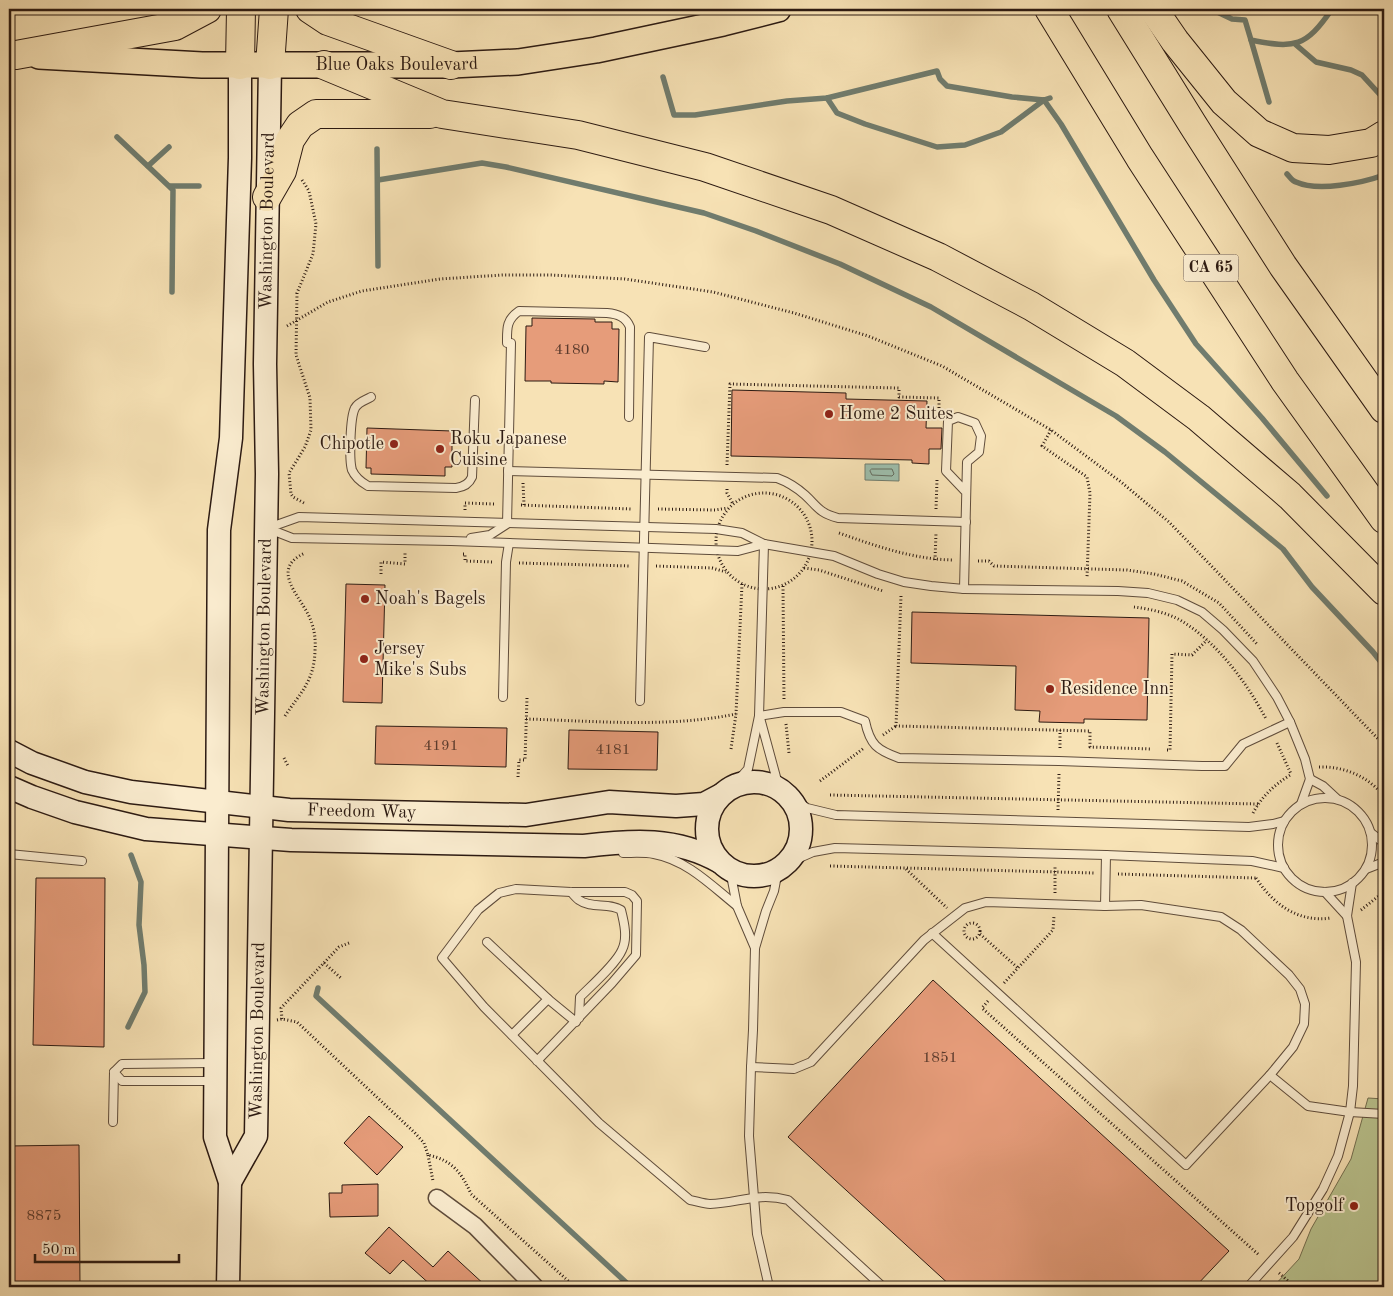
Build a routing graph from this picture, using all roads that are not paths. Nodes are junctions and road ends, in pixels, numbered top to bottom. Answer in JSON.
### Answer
{"nodes":[{"id":1,"x":208,"y":9,"type":"edge"},
{"id":2,"x":241,"y":9,"type":"edge"},
{"id":3,"x":274,"y":9,"type":"edge"},
{"id":4,"x":310,"y":9,"type":"edge"},
{"id":5,"x":778,"y":9,"type":"edge"},
{"id":6,"x":1049,"y":9,"type":"edge"},
{"id":7,"x":1121,"y":9,"type":"edge"},
{"id":8,"x":1153,"y":9,"type":"edge"},
{"id":9,"x":13,"y":54,"type":"edge"},
{"id":10,"x":240,"y":65,"type":"junction"},
{"id":11,"x":270,"y":65,"type":"junction"},
{"id":12,"x":324,"y":65,"type":"junction"},
{"id":13,"x":451,"y":65,"type":"junction"},
{"id":14,"x":442,"y":114,"type":"junction"},
{"id":15,"x":1384,"y":135,"type":"edge"},
{"id":16,"x":267,"y":197,"type":"junction"},
{"id":17,"x":705,"y":347,"type":"dead end"},
{"id":18,"x":371,"y":397,"type":"dead end"},
{"id":19,"x":475,"y":400,"type":"dead end"},
{"id":20,"x":1384,"y":409,"type":"edge"},
{"id":21,"x":629,"y":417,"type":"dead end"},
{"id":22,"x":508,"y":471,"type":"junction"},
{"id":23,"x":645,"y":474,"type":"junction"},
{"id":24,"x":966,"y":492,"type":"junction"},
{"id":25,"x":1384,"y":519,"type":"edge"},
{"id":26,"x":966,"y":522,"type":"junction"},
{"id":27,"x":507,"y":524,"type":"junction"},
{"id":28,"x":644,"y":527,"type":"junction"},
{"id":29,"x":266,"y":528,"type":"junction"},
{"id":30,"x":451,"y":541,"type":"junction"},
{"id":31,"x":508,"y":543,"type":"junction"},
{"id":32,"x":764,"y":544,"type":"junction"},
{"id":33,"x":643,"y":548,"type":"junction"},
{"id":34,"x":964,"y":589,"type":"junction"},
{"id":35,"x":1384,"y":591,"type":"edge"},
{"id":36,"x":503,"y":698,"type":"dead end"},
{"id":37,"x":640,"y":701,"type":"dead end"},
{"id":38,"x":759,"y":716,"type":"junction"},
{"id":39,"x":1290,"y":722,"type":"junction"},
{"id":40,"x":9,"y":751,"type":"edge"},
{"id":41,"x":1310,"y":779,"type":"junction"},
{"id":42,"x":9,"y":787,"type":"edge"},
{"id":43,"x":726,"y":791,"type":"junction"},
{"id":44,"x":784,"y":792,"type":"junction"},
{"id":45,"x":1337,"y":800,"type":"junction"},
{"id":46,"x":217,"y":801,"type":"junction"},
{"id":47,"x":1301,"y":804,"type":"junction"},
{"id":48,"x":262,"y":807,"type":"junction"},
{"id":49,"x":1284,"y":821,"type":"junction"},
{"id":50,"x":1371,"y":833,"type":"junction"},
{"id":51,"x":217,"y":834,"type":"junction"},
{"id":52,"x":261,"y":837,"type":"junction"},
{"id":53,"x":1384,"y":843,"type":"edge"},
{"id":54,"x":584,"y":846,"type":"junction"},
{"id":55,"x":1106,"y":855,"type":"junction"},
{"id":56,"x":9,"y":857,"type":"edge"},
{"id":57,"x":82,"y":861,"type":"dead end"},
{"id":58,"x":1384,"y":862,"type":"edge"},
{"id":59,"x":725,"y":866,"type":"junction"},
{"id":60,"x":783,"y":867,"type":"junction"},
{"id":61,"x":1284,"y":868,"type":"junction"},
{"id":62,"x":1366,"y":869,"type":"junction"},
{"id":63,"x":1352,"y":883,"type":"junction"},
{"id":64,"x":571,"y":892,"type":"junction"},
{"id":65,"x":1324,"y":892,"type":"junction"},
{"id":66,"x":736,"y":906,"type":"junction"},
{"id":67,"x":1105,"y":906,"type":"junction"},
{"id":68,"x":1347,"y":916,"type":"junction"},
{"id":69,"x":932,"y":933,"type":"junction"},
{"id":70,"x":487,"y":942,"type":"dead end"},
{"id":71,"x":754,"y":948,"type":"junction"},
{"id":72,"x":548,"y":999,"type":"junction"},
{"id":73,"x":577,"y":1020,"type":"junction"},
{"id":74,"x":512,"y":1035,"type":"junction"},
{"id":75,"x":537,"y":1060,"type":"junction"},
{"id":76,"x":750,"y":1067,"type":"junction"},
{"id":77,"x":114,"y":1072,"type":"junction"},
{"id":78,"x":215,"y":1072,"type":"junction"},
{"id":79,"x":1270,"y":1075,"type":"junction"},
{"id":80,"x":1350,"y":1112,"type":"junction"},
{"id":81,"x":1384,"y":1114,"type":"edge"},
{"id":82,"x":113,"y":1122,"type":"dead end"},
{"id":83,"x":230,"y":1182,"type":"junction"},
{"id":84,"x":754,"y":1197,"type":"junction"},
{"id":85,"x":437,"y":1198,"type":"road end"},
{"id":86,"x":228,"y":1287,"type":"edge"},
{"id":87,"x":534,"y":1287,"type":"edge"},
{"id":88,"x":769,"y":1287,"type":"edge"},
{"id":89,"x":883,"y":1287,"type":"edge"},
{"id":90,"x":1248,"y":1287,"type":"edge"}],
"edges":[{"from":1,"to":9,"type":"highway"},
{"from":2,"to":10,"type":"highway"},
{"from":3,"to":11,"type":"highway"},
{"from":4,"to":13,"type":"highway"},
{"from":5,"to":13,"type":"main road","name":"Blue Oaks Boulevard"},
{"from":6,"to":25,"type":"highway","number":"CA 65"},
{"from":7,"to":20,"type":"highway"},
{"from":8,"to":15,"type":"highway"},
{"from":9,"to":10,"type":"main road","name":"Blue Oaks Boulevard"},
{"from":10,"to":11,"type":"main road","name":"Blue Oaks Boulevard"},
{"from":10,"to":46,"type":"main road","name":"Washington Boulevard"},
{"from":11,"to":12,"type":"main road","name":"Blue Oaks Boulevard"},
{"from":11,"to":16,"type":"main road","name":"Washington Boulevard"},
{"from":12,"to":13,"type":"main road","name":"Blue Oaks Boulevard"},
{"from":12,"to":14,"type":"highway"},
{"from":14,"to":16,"type":"highway"},
{"from":14,"to":35,"type":"highway"},
{"from":16,"to":29,"type":"main road","name":"Washington Boulevard"},
{"from":17,"to":23,"type":"lane"},
{"from":18,"to":19,"type":"lane"},
{"from":21,"to":22,"type":"lane"},
{"from":22,"to":23,"type":"lane"},
{"from":22,"to":27,"type":"lane"},
{"from":23,"to":26,"type":"lane"},
{"from":23,"to":28,"type":"lane"},
{"from":24,"to":24,"type":"lane"},
{"from":24,"to":26,"type":"lane"},
{"from":26,"to":34,"type":"lane"},
{"from":27,"to":28,"type":"lane"},
{"from":27,"to":29,"type":"lane"},
{"from":27,"to":30,"type":"lane"},
{"from":28,"to":32,"type":"lane"},
{"from":28,"to":33,"type":"lane"},
{"from":29,"to":30,"type":"lane"},
{"from":29,"to":48,"type":"main road","name":"Washington Boulevard"},
{"from":30,"to":31,"type":"lane"},
{"from":31,"to":33,"type":"lane"},
{"from":31,"to":36,"type":"lane"},
{"from":32,"to":33,"type":"lane"},
{"from":32,"to":34,"type":"lane"},
{"from":32,"to":38,"type":"lane"},
{"from":33,"to":37,"type":"lane"},
{"from":34,"to":39,"type":"lane"},
{"from":38,"to":39,"type":"lane"},
{"from":38,"to":43,"type":"lane"},
{"from":38,"to":44,"type":"lane"},
{"from":39,"to":41,"type":"lane"},
{"from":40,"to":46,"type":"main road","name":"Freedom Way"},
{"from":41,"to":45,"type":"lane"},
{"from":41,"to":47,"type":"lane"},
{"from":42,"to":51,"type":"main road","name":"Freedom Way"},
{"from":43,"to":44,"type":"main road"},
{"from":43,"to":48,"type":"main road","name":"Freedom Way"},
{"from":43,"to":59,"type":"main road"},
{"from":44,"to":49,"type":"lane"},
{"from":44,"to":60,"type":"main road"},
{"from":45,"to":47,"type":"lane"},
{"from":45,"to":50,"type":"lane"},
{"from":46,"to":48,"type":"main road","name":"Freedom Way"},
{"from":46,"to":51,"type":"main road","name":"Washington Boulevard"},
{"from":47,"to":49,"type":"lane"},
{"from":48,"to":52,"type":"main road","name":"Washington Boulevard"},
{"from":49,"to":61,"type":"lane"},
{"from":50,"to":53,"type":"lane"},
{"from":50,"to":62,"type":"lane"},
{"from":51,"to":52,"type":"main road","name":"Freedom Way"},
{"from":51,"to":78,"type":"main road","name":"Washington Boulevard"},
{"from":52,"to":54,"type":"main road","name":"Freedom Way"},
{"from":52,"to":83,"type":"main road","name":"Washington Boulevard"},
{"from":54,"to":59,"type":"main road","name":"Freedom Way"},
{"from":54,"to":66,"type":"lane"},
{"from":55,"to":60,"type":"lane"},
{"from":55,"to":61,"type":"lane"},
{"from":55,"to":67,"type":"lane"},
{"from":56,"to":57,"type":"lane"},
{"from":58,"to":62,"type":"lane"},
{"from":59,"to":60,"type":"main road"},
{"from":59,"to":66,"type":"lane"},
{"from":60,"to":71,"type":"lane"},
{"from":61,"to":65,"type":"lane"},
{"from":62,"to":63,"type":"lane"},
{"from":63,"to":65,"type":"lane"},
{"from":63,"to":68,"type":"lane"},
{"from":64,"to":73,"type":"lane"},
{"from":64,"to":73,"type":"lane"},
{"from":64,"to":74,"type":"lane"},
{"from":65,"to":68,"type":"lane"},
{"from":66,"to":71,"type":"lane"},
{"from":67,"to":69,"type":"lane"},
{"from":67,"to":79,"type":"lane"},
{"from":68,"to":80,"type":"lane"},
{"from":69,"to":76,"type":"lane"},
{"from":69,"to":79,"type":"lane"},
{"from":70,"to":72,"type":"lane"},
{"from":71,"to":76,"type":"lane"},
{"from":72,"to":73,"type":"lane"},
{"from":72,"to":74,"type":"lane"},
{"from":73,"to":75,"type":"lane"},
{"from":74,"to":75,"type":"lane"},
{"from":75,"to":84,"type":"lane"},
{"from":76,"to":84,"type":"lane"},
{"from":77,"to":78,"type":"lane"},
{"from":77,"to":78,"type":"lane"},
{"from":77,"to":82,"type":"lane"},
{"from":78,"to":83,"type":"main road","name":"Washington Boulevard"},
{"from":79,"to":80,"type":"lane"},
{"from":80,"to":81,"type":"lane"},
{"from":80,"to":90,"type":"lane"},
{"from":83,"to":86,"type":"main road","name":"Washington Boulevard"},
{"from":84,"to":88,"type":"lane"},
{"from":84,"to":89,"type":"lane"},
{"from":85,"to":87,"type":"street"}]}
